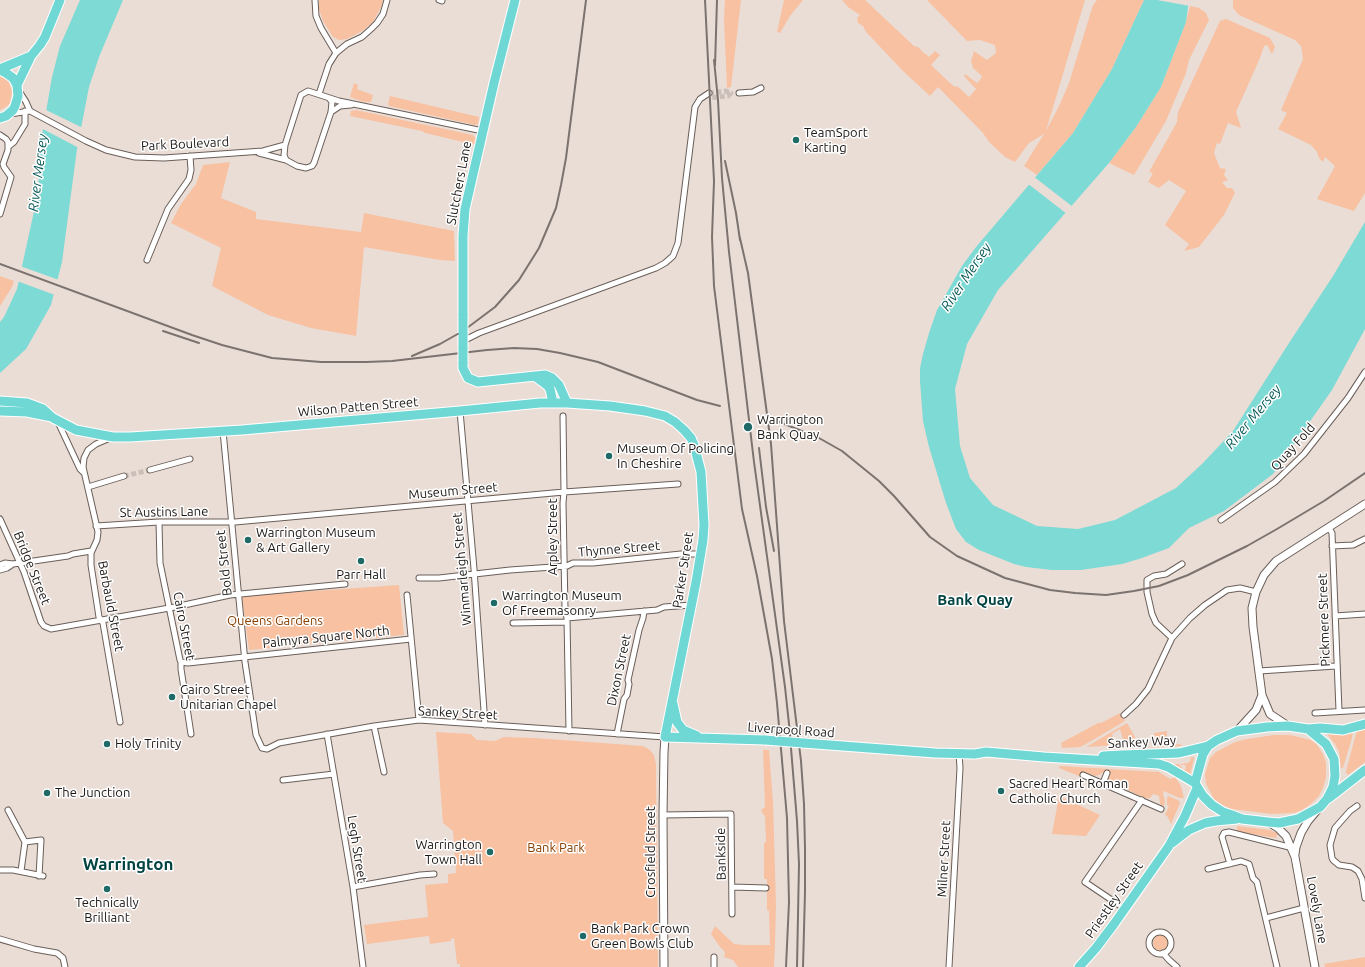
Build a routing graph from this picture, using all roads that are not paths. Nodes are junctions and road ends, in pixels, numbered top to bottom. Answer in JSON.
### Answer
{"nodes":[{"id":1,"x":60,"y":0,"type":"edge"},
{"id":2,"x":315,"y":0,"type":"edge"},
{"id":3,"x":387,"y":0,"type":"edge"},
{"id":4,"x":515,"y":0,"type":"edge"},
{"id":5,"x":336,"y":53,"type":"junction"},
{"id":6,"x":31,"y":56,"type":"junction"},
{"id":7,"x":0,"y":69,"type":"edge"},
{"id":8,"x":18,"y":88,"type":"junction"},
{"id":9,"x":761,"y":88,"type":"dead end"},
{"id":10,"x":739,"y":93,"type":"dead end"},
{"id":11,"x":320,"y":94,"type":"junction"},
{"id":12,"x":708,"y":96,"type":"tunnel mouth"},
{"id":13,"x":329,"y":98,"type":"junction"},
{"id":14,"x":357,"y":104,"type":"junction"},
{"id":15,"x":28,"y":111,"type":"junction"},
{"id":16,"x":332,"y":112,"type":"junction"},
{"id":17,"x":4,"y":117,"type":"edge"},
{"id":18,"x":483,"y":131,"type":"junction"},
{"id":19,"x":0,"y":135,"type":"edge"},
{"id":20,"x":285,"y":145,"type":"junction"},
{"id":21,"x":9,"y":146,"type":"junction"},
{"id":22,"x":254,"y":152,"type":"junction"},
{"id":23,"x":190,"y":156,"type":"junction"},
{"id":24,"x":286,"y":160,"type":"junction"},
{"id":25,"x":0,"y":214,"type":"edge"},
{"id":26,"x":147,"y":260,"type":"dead end"},
{"id":27,"x":463,"y":341,"type":"junction"},
{"id":28,"x":1365,"y":372,"type":"edge"},
{"id":29,"x":536,"y":377,"type":"junction"},
{"id":30,"x":0,"y":401,"type":"edge"},
{"id":31,"x":553,"y":403,"type":"junction"},
{"id":32,"x":567,"y":403,"type":"junction"},
{"id":33,"x":0,"y":411,"type":"edge"},
{"id":34,"x":460,"y":411,"type":"junction"},
{"id":35,"x":563,"y":416,"type":"dead end"},
{"id":36,"x":667,"y":417,"type":"joint"},
{"id":37,"x":55,"y":418,"type":"junction"},
{"id":38,"x":223,"y":431,"type":"junction"},
{"id":39,"x":113,"y":437,"type":"junction"},
{"id":40,"x":190,"y":459,"type":"dead end"},
{"id":41,"x":150,"y":470,"type":"tunnel mouth"},
{"id":42,"x":83,"y":473,"type":"junction"},
{"id":43,"x":124,"y":476,"type":"tunnel mouth"},
{"id":44,"x":678,"y":484,"type":"dead end"},
{"id":45,"x":88,"y":487,"type":"junction"},
{"id":46,"x":564,"y":492,"type":"junction"},
{"id":47,"x":468,"y":501,"type":"junction"},
{"id":48,"x":1365,"y":504,"type":"edge"},
{"id":49,"x":0,"y":519,"type":"edge"},
{"id":50,"x":1221,"y":520,"type":"dead end"},
{"id":51,"x":160,"y":522,"type":"junction"},
{"id":52,"x":231,"y":522,"type":"junction"},
{"id":53,"x":96,"y":526,"type":"junction"},
{"id":54,"x":1329,"y":528,"type":"junction"},
{"id":55,"x":1365,"y":540,"type":"edge"},
{"id":56,"x":1332,"y":546,"type":"junction"},
{"id":57,"x":92,"y":551,"type":"junction"},
{"id":58,"x":700,"y":554,"type":"junction"},
{"id":59,"x":20,"y":563,"type":"junction"},
{"id":60,"x":0,"y":564,"type":"edge"},
{"id":61,"x":13,"y":564,"type":"junction"},
{"id":62,"x":1182,"y":564,"type":"dead end"},
{"id":63,"x":564,"y":566,"type":"junction"},
{"id":64,"x":0,"y":570,"type":"edge"},
{"id":65,"x":474,"y":574,"type":"junction"},
{"id":66,"x":419,"y":578,"type":"dead end"},
{"id":67,"x":345,"y":584,"type":"dead end"},
{"id":68,"x":1256,"y":592,"type":"junction"},
{"id":69,"x":238,"y":594,"type":"junction"},
{"id":70,"x":407,"y":595,"type":"dead end"},
{"id":71,"x":692,"y":604,"type":"junction"},
{"id":72,"x":170,"y":607,"type":"junction"},
{"id":73,"x":644,"y":611,"type":"junction"},
{"id":74,"x":1365,"y":614,"type":"edge"},
{"id":75,"x":1335,"y":616,"type":"junction"},
{"id":76,"x":101,"y":620,"type":"junction"},
{"id":77,"x":567,"y":620,"type":"junction"},
{"id":78,"x":513,"y":623,"type":"dead end"},
{"id":79,"x":1172,"y":638,"type":"junction"},
{"id":80,"x":411,"y":639,"type":"junction"},
{"id":81,"x":245,"y":657,"type":"junction"},
{"id":82,"x":181,"y":662,"type":"junction"},
{"id":83,"x":1336,"y":666,"type":"junction"},
{"id":84,"x":1259,"y":671,"type":"junction"},
{"id":85,"x":1262,"y":695,"type":"junction"},
{"id":86,"x":672,"y":701,"type":"junction"},
{"id":87,"x":1365,"y":710,"type":"edge"},
{"id":88,"x":1339,"y":711,"type":"junction"},
{"id":89,"x":1315,"y":713,"type":"dead end"},
{"id":90,"x":1124,"y":715,"type":"dead end"},
{"id":91,"x":418,"y":720,"type":"junction"},
{"id":92,"x":120,"y":722,"type":"dead end"},
{"id":93,"x":1365,"y":724,"type":"edge"},
{"id":94,"x":485,"y":725,"type":"junction"},
{"id":95,"x":374,"y":726,"type":"junction"},
{"id":96,"x":1288,"y":726,"type":"junction"},
{"id":97,"x":1308,"y":729,"type":"junction"},
{"id":98,"x":569,"y":731,"type":"junction"},
{"id":99,"x":1237,"y":731,"type":"junction"},
{"id":100,"x":191,"y":734,"type":"dead end"},
{"id":101,"x":328,"y":734,"type":"junction"},
{"id":102,"x":617,"y":734,"type":"junction"},
{"id":103,"x":665,"y":737,"type":"junction"},
{"id":104,"x":706,"y":738,"type":"junction"},
{"id":105,"x":258,"y":740,"type":"joint"},
{"id":106,"x":1208,"y":746,"type":"junction"},
{"id":107,"x":916,"y":751,"type":"junction"},
{"id":108,"x":986,"y":752,"type":"junction"},
{"id":109,"x":959,"y":753,"type":"junction"},
{"id":110,"x":1048,"y":757,"type":"joint"},
{"id":111,"x":1076,"y":759,"type":"junction"},
{"id":112,"x":1365,"y":770,"type":"edge"},
{"id":113,"x":384,"y":772,"type":"dead end"},
{"id":114,"x":1107,"y":773,"type":"dead end"},
{"id":115,"x":334,"y":774,"type":"junction"},
{"id":116,"x":1083,"y":775,"type":"dead end"},
{"id":117,"x":283,"y":780,"type":"dead end"},
{"id":118,"x":1103,"y":783,"type":"junction"},
{"id":119,"x":1196,"y":785,"type":"junction"},
{"id":120,"x":1155,"y":798,"type":"dead end"},
{"id":121,"x":1328,"y":799,"type":"junction"},
{"id":122,"x":1142,"y":800,"type":"junction"},
{"id":123,"x":1152,"y":805,"type":"junction"},
{"id":124,"x":1357,"y":806,"type":"dead end"},
{"id":125,"x":1320,"y":807,"type":"junction"},
{"id":126,"x":1161,"y":809,"type":"dead end"},
{"id":127,"x":8,"y":810,"type":"dead end"},
{"id":128,"x":663,"y":815,"type":"junction"},
{"id":129,"x":1242,"y":819,"type":"junction"},
{"id":130,"x":1268,"y":822,"type":"junction"},
{"id":131,"x":25,"y":842,"type":"junction"},
{"id":132,"x":1169,"y":846,"type":"junction"},
{"id":133,"x":1294,"y":848,"type":"junction"},
{"id":134,"x":1230,"y":864,"type":"junction"},
{"id":135,"x":1208,"y":869,"type":"dead end"},
{"id":136,"x":0,"y":870,"type":"edge"},
{"id":137,"x":21,"y":871,"type":"junction"},
{"id":138,"x":434,"y":874,"type":"dead end"},
{"id":139,"x":352,"y":887,"type":"junction"},
{"id":140,"x":732,"y":887,"type":"junction"},
{"id":141,"x":766,"y":888,"type":"dead end"},
{"id":142,"x":1365,"y":898,"type":"edge"},
{"id":143,"x":1304,"y":908,"type":"junction"},
{"id":144,"x":1125,"y":909,"type":"junction"},
{"id":145,"x":732,"y":914,"type":"dead end"},
{"id":146,"x":1266,"y":918,"type":"junction"},
{"id":147,"x":0,"y":940,"type":"edge"},
{"id":148,"x":1164,"y":953,"type":"junction"},
{"id":149,"x":714,"y":958,"type":"dead end"},
{"id":150,"x":65,"y":967,"type":"edge"},
{"id":151,"x":363,"y":967,"type":"edge"},
{"id":152,"x":664,"y":967,"type":"edge"},
{"id":153,"x":714,"y":967,"type":"edge"},
{"id":154,"x":949,"y":967,"type":"edge"},
{"id":155,"x":1079,"y":967,"type":"edge"},
{"id":156,"x":1177,"y":967,"type":"edge"},
{"id":157,"x":1277,"y":967,"type":"edge"},
{"id":158,"x":1315,"y":967,"type":"edge"}],
"edges":[{"from":1,"to":6,"type":"highway"},
{"from":2,"to":5,"type":"street"},
{"from":3,"to":5,"type":"street"},
{"from":4,"to":18,"type":"highway","name":"Slutchers Lane"},
{"from":5,"to":11,"type":"street"},
{"from":6,"to":7,"type":"highway"},
{"from":6,"to":8,"type":"highway"},
{"from":7,"to":8,"type":"highway"},
{"from":8,"to":15,"type":"street","name":"Park Boulevard"},
{"from":8,"to":17,"type":"highway"},
{"from":9,"to":10,"type":"street"},
{"from":11,"to":13,"type":"street"},
{"from":11,"to":20,"type":"street"},
{"from":12,"to":27,"type":"street"},
{"from":13,"to":14,"type":"street"},
{"from":13,"to":16,"type":"street"},
{"from":14,"to":16,"type":"street"},
{"from":14,"to":18,"type":"street"},
{"from":15,"to":17,"type":"street"},
{"from":15,"to":21,"type":"street"},
{"from":15,"to":23,"type":"street","name":"Park Boulevard"},
{"from":16,"to":24,"type":"street","name":"Park Boulevard"},
{"from":18,"to":27,"type":"highway","name":"Slutchers Lane","bridge":true},
{"from":19,"to":21,"type":"street"},
{"from":20,"to":22,"type":"street","name":"Park Boulevard"},
{"from":20,"to":24,"type":"street"},
{"from":21,"to":25,"type":"street"},
{"from":22,"to":23,"type":"street","name":"Park Boulevard"},
{"from":22,"to":24,"type":"street","name":"Park Boulevard"},
{"from":23,"to":26,"type":"street"},
{"from":27,"to":29,"type":"highway","name":"Slutchers Lane","bridge":true},
{"from":28,"to":50,"type":"street","name":"Quay Fold"},
{"from":29,"to":31,"type":"highway"},
{"from":29,"to":32,"type":"highway","name":"Slutchers Lane"},
{"from":30,"to":37,"type":"highway"},
{"from":31,"to":32,"type":"highway","name":"Wilson Patten Street"},
{"from":31,"to":34,"type":"highway","name":"Wilson Patten Street"},
{"from":32,"to":36,"type":"highway","name":"Wilson Patten Street"},
{"from":33,"to":37,"type":"highway"},
{"from":34,"to":38,"type":"highway","name":"Wilson Patten Street"},
{"from":34,"to":47,"type":"street","name":"Winmarleigh Street"},
{"from":35,"to":46,"type":"street","name":"Arpley Street"},
{"from":36,"to":58,"type":"highway","name":"Parker Street"},
{"from":37,"to":39,"type":"highway","name":"Wilson Patten Street"},
{"from":37,"to":42,"type":"street","name":"Barbauld Street"},
{"from":38,"to":39,"type":"highway","name":"Wilson Patten Street"},
{"from":38,"to":52,"type":"street","name":"Bold Street"},
{"from":39,"to":42,"type":"street","name":"Barbauld Street"},
{"from":40,"to":41,"type":"street"},
{"from":42,"to":45,"type":"street","name":"Barbauld Street"},
{"from":43,"to":45,"type":"street"},
{"from":44,"to":46,"type":"street","name":"Museum Street"},
{"from":45,"to":53,"type":"street","name":"Barbauld Street"},
{"from":46,"to":47,"type":"street","name":"Museum Street"},
{"from":46,"to":63,"type":"street","name":"Arpley Street"},
{"from":47,"to":52,"type":"street","name":"Museum Street"},
{"from":47,"to":65,"type":"street","name":"Winmarleigh Street"},
{"from":48,"to":54,"type":"street"},
{"from":49,"to":59,"type":"street","name":"Bridge Street"},
{"from":51,"to":52,"type":"street","name":"St Austins Lane"},
{"from":51,"to":53,"type":"street","name":"St Austins Lane"},
{"from":51,"to":72,"type":"street","name":"Cairo Street"},
{"from":52,"to":69,"type":"street","name":"Bold Street"},
{"from":53,"to":57,"type":"street","name":"Barbauld Street"},
{"from":54,"to":56,"type":"street","name":"Pickmere Street"},
{"from":54,"to":68,"type":"street"},
{"from":55,"to":56,"type":"street"},
{"from":56,"to":75,"type":"street","name":"Pickmere Street"},
{"from":57,"to":59,"type":"street"},
{"from":57,"to":76,"type":"street","name":"Barbauld Street"},
{"from":58,"to":63,"type":"street","name":"Thynne Street"},
{"from":58,"to":71,"type":"highway","name":"Parker Street"},
{"from":59,"to":61,"type":"street"},
{"from":59,"to":76,"type":"street","name":"Bridge Street"},
{"from":60,"to":61,"type":"street"},
{"from":61,"to":64,"type":"street"},
{"from":62,"to":79,"type":"street"},
{"from":63,"to":65,"type":"street","name":"Thynne Street"},
{"from":63,"to":77,"type":"street","name":"Arpley Street"},
{"from":65,"to":66,"type":"street","name":"Thynne Street"},
{"from":65,"to":94,"type":"street","name":"Winmarleigh Street"},
{"from":67,"to":69,"type":"street"},
{"from":68,"to":79,"type":"street"},
{"from":68,"to":84,"type":"street"},
{"from":69,"to":72,"type":"street"},
{"from":69,"to":81,"type":"street","name":"Bold Street"},
{"from":70,"to":80,"type":"street"},
{"from":71,"to":73,"type":"street"},
{"from":71,"to":86,"type":"highway","name":"Parker Street"},
{"from":72,"to":76,"type":"street"},
{"from":72,"to":82,"type":"street","name":"Cairo Street"},
{"from":73,"to":77,"type":"street"},
{"from":73,"to":102,"type":"street","name":"Dixon Street"},
{"from":74,"to":75,"type":"street"},
{"from":75,"to":83,"type":"street","name":"Pickmere Street"},
{"from":76,"to":92,"type":"street","name":"Barbauld Street"},
{"from":77,"to":78,"type":"street"},
{"from":77,"to":98,"type":"street","name":"Arpley Street"},
{"from":79,"to":90,"type":"street"},
{"from":80,"to":81,"type":"street","name":"Palmyra Square North"},
{"from":80,"to":91,"type":"street"},
{"from":81,"to":82,"type":"street","name":"Palmyra Square North"},
{"from":81,"to":105,"type":"street","name":"Bold Street"},
{"from":82,"to":100,"type":"street","name":"Cairo Street"},
{"from":83,"to":84,"type":"street"},
{"from":83,"to":88,"type":"street","name":"Pickmere Street"},
{"from":84,"to":85,"type":"street"},
{"from":85,"to":96,"type":"street"},
{"from":85,"to":99,"type":"street"},
{"from":86,"to":103,"type":"highway","name":"Parker Street"},
{"from":86,"to":104,"type":"highway"},
{"from":87,"to":88,"type":"street"},
{"from":88,"to":89,"type":"street"},
{"from":91,"to":94,"type":"street","name":"Sankey Street"},
{"from":91,"to":95,"type":"street","name":"Sankey Street"},
{"from":93,"to":97,"type":"highway"},
{"from":94,"to":98,"type":"street","name":"Sankey Street"},
{"from":95,"to":101,"type":"street","name":"Sankey Street"},
{"from":95,"to":113,"type":"street"},
{"from":96,"to":97,"type":"highway"},
{"from":96,"to":99,"type":"highway"},
{"from":97,"to":121,"type":"highway"},
{"from":98,"to":102,"type":"street","name":"Sankey Street"},
{"from":99,"to":106,"type":"highway"},
{"from":101,"to":105,"type":"street","name":"Sankey Street"},
{"from":101,"to":115,"type":"street","name":"Legh Street"},
{"from":102,"to":103,"type":"street","name":"Sankey Street"},
{"from":103,"to":104,"type":"highway","name":"Liverpool Road"},
{"from":103,"to":128,"type":"street","name":"Crosfield Street"},
{"from":104,"to":107,"type":"highway","name":"Liverpool Road","bridge":true},
{"from":106,"to":111,"type":"highway","name":"Sankey Way"},
{"from":106,"to":119,"type":"highway"},
{"from":107,"to":108,"type":"highway","name":"Liverpool Road"},
{"from":107,"to":109,"type":"highway","name":"Liverpool Road"},
{"from":108,"to":109,"type":"highway","name":"Liverpool Road"},
{"from":108,"to":110,"type":"highway","name":"Liverpool Road"},
{"from":109,"to":154,"type":"street","name":"Milner Street"},
{"from":110,"to":111,"type":"highway","name":"Sankey Way"},
{"from":111,"to":119,"type":"highway","name":"Sankey Way"},
{"from":112,"to":121,"type":"highway"},
{"from":114,"to":118,"type":"street"},
{"from":115,"to":117,"type":"street"},
{"from":115,"to":139,"type":"street","name":"Legh Street"},
{"from":116,"to":118,"type":"street"},
{"from":118,"to":122,"type":"street"},
{"from":119,"to":129,"type":"highway"},
{"from":119,"to":132,"type":"highway","name":"Priestley Street"},
{"from":120,"to":123,"type":"street"},
{"from":121,"to":125,"type":"highway"},
{"from":122,"to":123,"type":"street"},
{"from":122,"to":144,"type":"street"},
{"from":123,"to":126,"type":"street"},
{"from":124,"to":142,"type":"street"},
{"from":125,"to":130,"type":"highway"},
{"from":125,"to":133,"type":"street"},
{"from":127,"to":131,"type":"street"},
{"from":128,"to":140,"type":"street","name":"Bankside"},
{"from":128,"to":152,"type":"street","name":"Crosfield Street"},
{"from":129,"to":130,"type":"highway"},
{"from":129,"to":132,"type":"highway","name":"Priestley Street"},
{"from":130,"to":133,"type":"street","name":"Lovely Lane"},
{"from":131,"to":137,"type":"street"},
{"from":131,"to":137,"type":"street"},
{"from":132,"to":144,"type":"highway","name":"Priestley Street"},
{"from":133,"to":134,"type":"street"},
{"from":133,"to":143,"type":"street","name":"Lovely Lane"},
{"from":134,"to":135,"type":"street"},
{"from":134,"to":146,"type":"street"},
{"from":136,"to":137,"type":"street"},
{"from":138,"to":139,"type":"street"},
{"from":139,"to":151,"type":"street","name":"Legh Street"},
{"from":140,"to":141,"type":"street"},
{"from":140,"to":145,"type":"street","name":"Bankside"},
{"from":143,"to":146,"type":"street"},
{"from":143,"to":158,"type":"street","name":"Lovely Lane"},
{"from":144,"to":155,"type":"highway","name":"Priestley Street"},
{"from":146,"to":157,"type":"street"},
{"from":147,"to":150,"type":"street"},
{"from":148,"to":148,"type":"street"},
{"from":148,"to":156,"type":"street"},
{"from":149,"to":153,"type":"street"}]}
